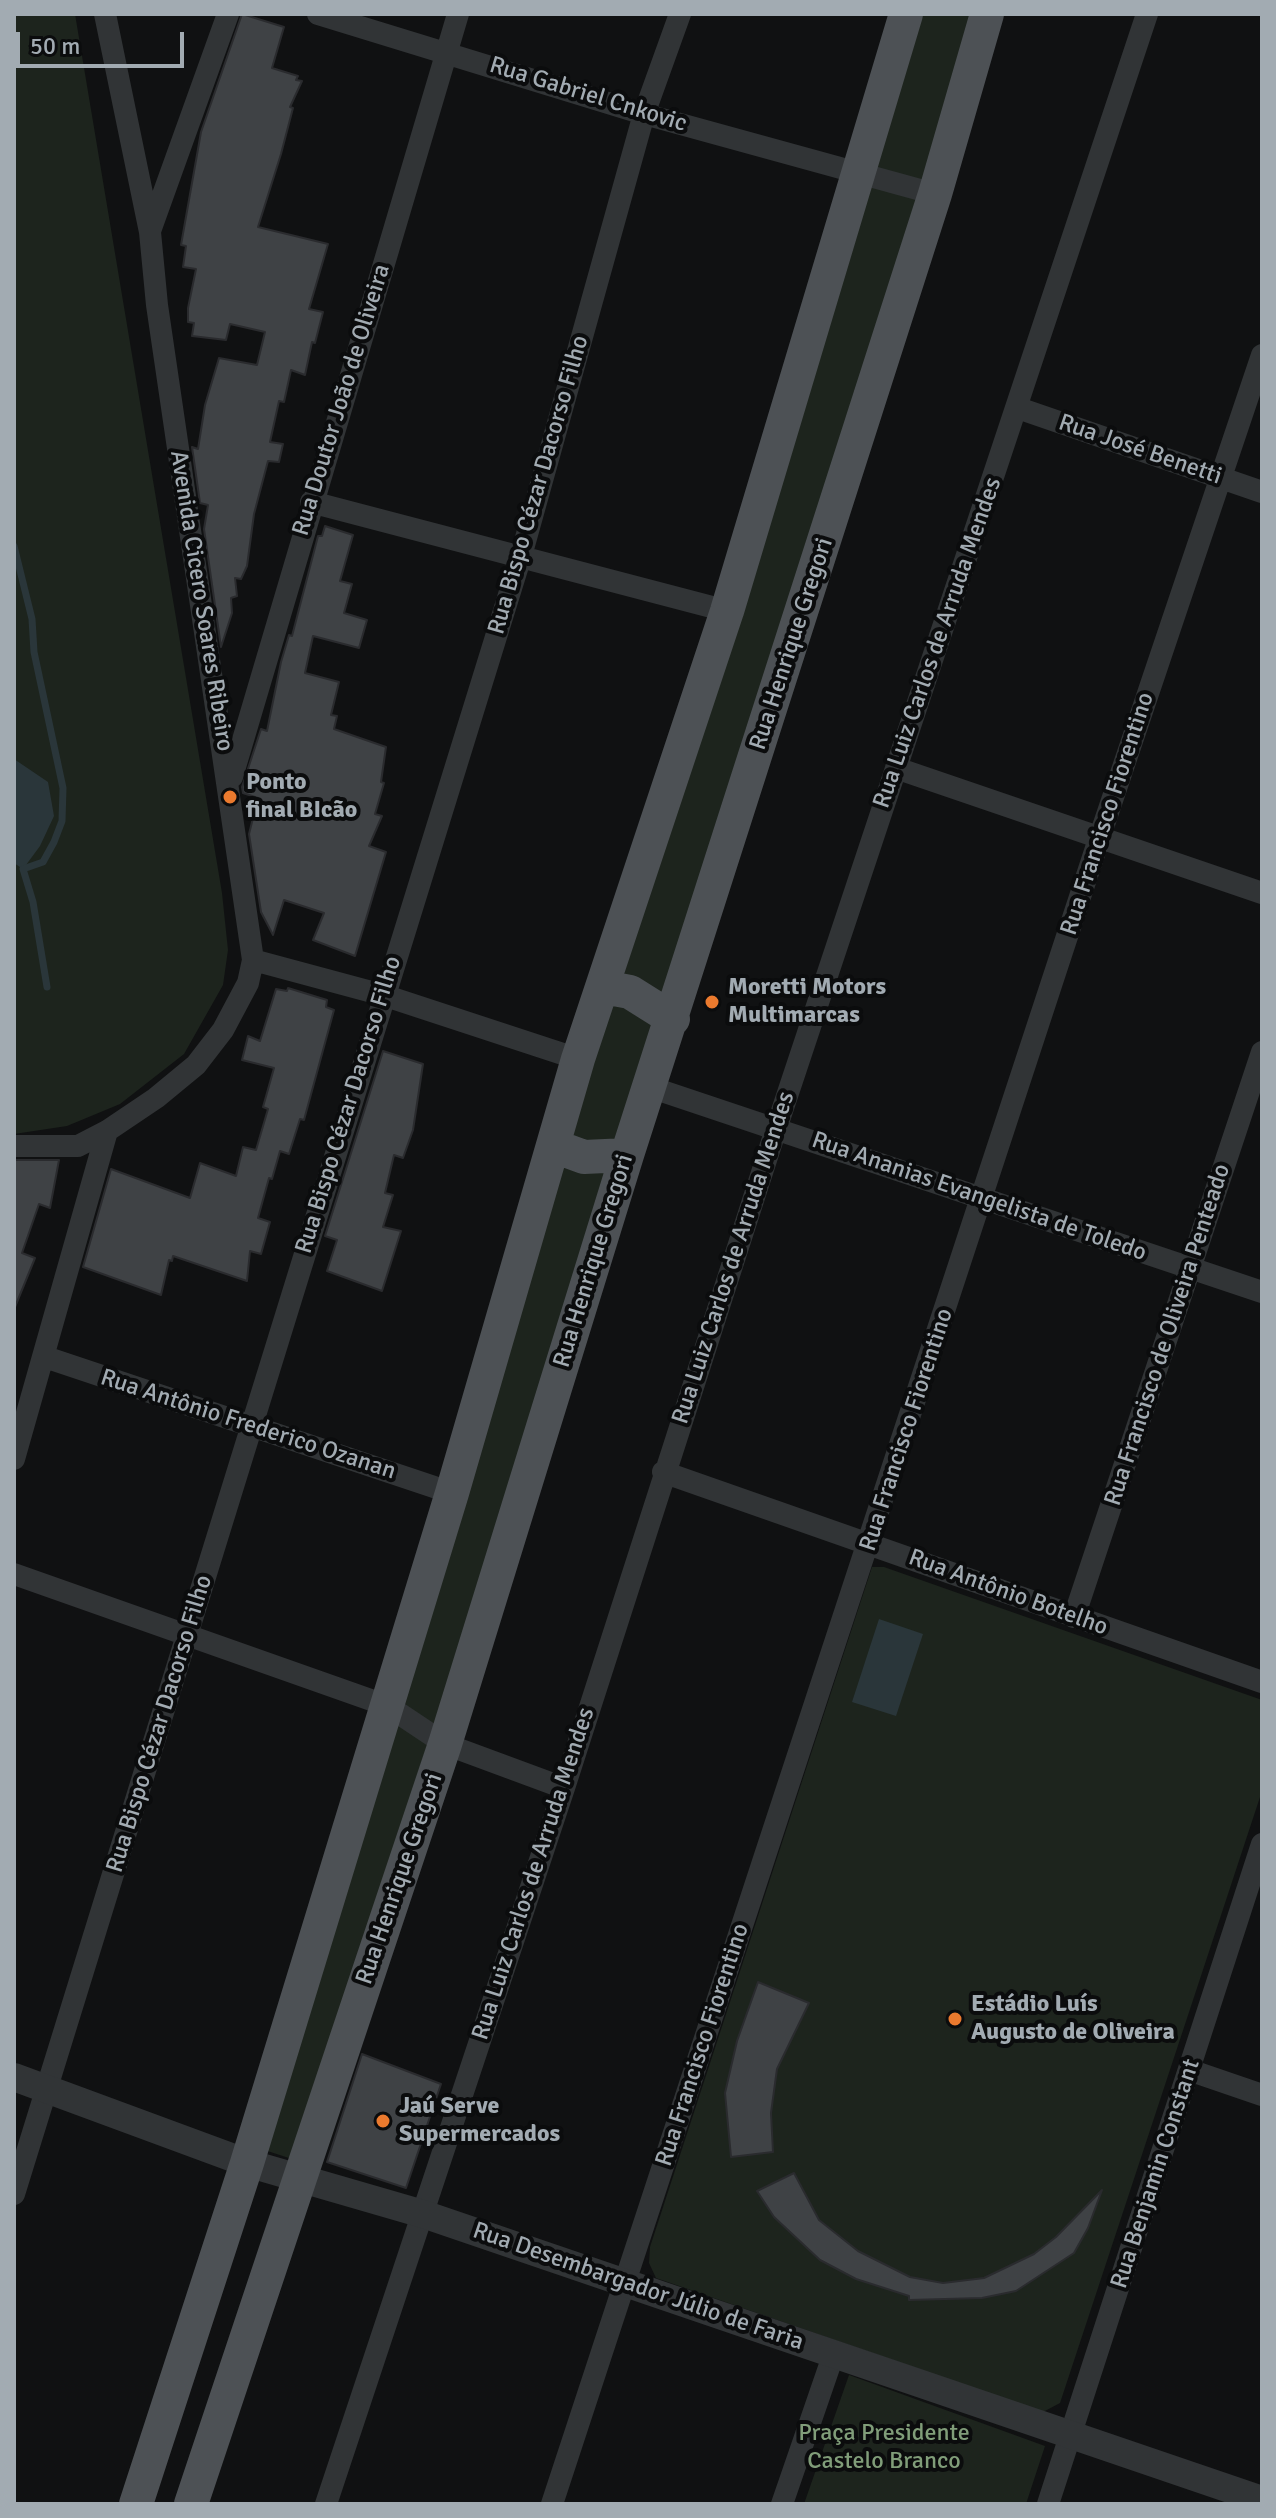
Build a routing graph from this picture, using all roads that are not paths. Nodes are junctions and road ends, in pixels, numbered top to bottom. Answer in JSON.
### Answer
{"nodes":[{"id":1,"x":105,"y":14,"type":"edge"},
{"id":2,"x":228,"y":14,"type":"edge"},
{"id":3,"x":318,"y":14,"type":"edge"},
{"id":4,"x":458,"y":14,"type":"edge"},
{"id":5,"x":680,"y":14,"type":"edge"},
{"id":6,"x":906,"y":14,"type":"edge"},
{"id":7,"x":987,"y":14,"type":"edge"},
{"id":8,"x":1147,"y":14,"type":"edge"},
{"id":9,"x":447,"y":51,"type":"junction"},
{"id":10,"x":644,"y":114,"type":"junction"},
{"id":11,"x":859,"y":171,"type":"junction"},
{"id":12,"x":935,"y":194,"type":"junction"},
{"id":13,"x":150,"y":232,"type":"junction"},
{"id":14,"x":1262,"y":355,"type":"edge"},
{"id":15,"x":1018,"y":408,"type":"junction"},
{"id":16,"x":1220,"y":478,"type":"junction"},
{"id":17,"x":1262,"y":492,"type":"edge"},
{"id":18,"x":311,"y":502,"type":"junction"},
{"id":19,"x":521,"y":556,"type":"junction"},
{"id":20,"x":727,"y":611,"type":"junction"},
{"id":21,"x":896,"y":768,"type":"junction"},
{"id":22,"x":229,"y":786,"type":"junction"},
{"id":23,"x":1100,"y":836,"type":"junction"},
{"id":24,"x":1262,"y":893,"type":"edge"},
{"id":25,"x":253,"y":960,"type":"junction"},
{"id":26,"x":601,"y":992,"type":"junction"},
{"id":27,"x":383,"y":995,"type":"junction"},
{"id":28,"x":673,"y":1019,"type":"junction"},
{"id":29,"x":1262,"y":1052,"type":"edge"},
{"id":30,"x":578,"y":1059,"type":"junction"},
{"id":31,"x":650,"y":1087,"type":"junction"},
{"id":32,"x":776,"y":1129,"type":"junction"},
{"id":33,"x":107,"y":1131,"type":"junction"},
{"id":34,"x":14,"y":1146,"type":"edge"},
{"id":35,"x":554,"y":1146,"type":"junction"},
{"id":36,"x":627,"y":1155,"type":"junction"},
{"id":37,"x":984,"y":1198,"type":"junction"},
{"id":38,"x":1191,"y":1268,"type":"junction"},
{"id":39,"x":1262,"y":1292,"type":"edge"},
{"id":40,"x":45,"y":1357,"type":"junction"},
{"id":41,"x":249,"y":1426,"type":"junction"},
{"id":42,"x":14,"y":1459,"type":"edge"},
{"id":43,"x":663,"y":1472,"type":"junction"},
{"id":44,"x":452,"y":1493,"type":"junction"},
{"id":45,"x":870,"y":1544,"type":"junction"},
{"id":46,"x":14,"y":1574,"type":"edge"},
{"id":47,"x":1074,"y":1617,"type":"junction"},
{"id":48,"x":188,"y":1635,"type":"junction"},
{"id":49,"x":1262,"y":1682,"type":"edge"},
{"id":50,"x":388,"y":1706,"type":"junction"},
{"id":51,"x":445,"y":1744,"type":"junction"},
{"id":52,"x":564,"y":1788,"type":"junction"},
{"id":53,"x":1262,"y":1844,"type":"edge"},
{"id":54,"x":1189,"y":2070,"type":"junction"},
{"id":55,"x":14,"y":2077,"type":"edge"},
{"id":56,"x":47,"y":2089,"type":"junction"},
{"id":57,"x":1262,"y":2095,"type":"edge"},
{"id":58,"x":247,"y":2163,"type":"junction"},
{"id":59,"x":302,"y":2176,"type":"junction"},
{"id":60,"x":14,"y":2194,"type":"edge"},
{"id":61,"x":423,"y":2214,"type":"junction"},
{"id":62,"x":624,"y":2281,"type":"junction"},
{"id":63,"x":834,"y":2353,"type":"junction"},
{"id":64,"x":1073,"y":2435,"type":"junction"},
{"id":65,"x":1262,"y":2500,"type":"edge"},
{"id":66,"x":136,"y":2504,"type":"edge"},
{"id":67,"x":191,"y":2504,"type":"edge"},
{"id":68,"x":326,"y":2504,"type":"edge"},
{"id":69,"x":552,"y":2504,"type":"edge"},
{"id":70,"x":782,"y":2504,"type":"edge"},
{"id":71,"x":1048,"y":2504,"type":"edge"}],
"edges":[{"from":1,"to":13,"type":"street","name":"Avenida Cicero Soares Ribeiro"},
{"from":2,"to":13,"type":"street"},
{"from":3,"to":9,"type":"street","name":"Rua Gabriel Cnkovic"},
{"from":4,"to":9,"type":"street","name":"Rua Doutor João de Oliveira"},
{"from":5,"to":10,"type":"street","name":"Rua Bispo Cézar Dacorso Filho"},
{"from":6,"to":11,"type":"main road"},
{"from":7,"to":12,"type":"main road","name":"Rua Henrique Gregori"},
{"from":8,"to":15,"type":"street","name":"Rua Luiz Carlos de Arruda Mendes"},
{"from":9,"to":10,"type":"street","name":"Rua Gabriel Cnkovic"},
{"from":9,"to":18,"type":"street","name":"Rua Doutor João de Oliveira"},
{"from":10,"to":11,"type":"street","name":"Rua Gabriel Cnkovic"},
{"from":10,"to":19,"type":"street","name":"Rua Bispo Cézar Dacorso Filho"},
{"from":11,"to":12,"type":"street","name":"Rua Gabriel Cnkovic"},
{"from":11,"to":20,"type":"main road"},
{"from":12,"to":28,"type":"main road","name":"Rua Henrique Gregori"},
{"from":13,"to":22,"type":"street","name":"Avenida Cicero Soares Ribeiro"},
{"from":14,"to":16,"type":"street","name":"Rua Francisco Fiorentino"},
{"from":15,"to":16,"type":"street","name":"Rua José Benetti"},
{"from":15,"to":21,"type":"street","name":"Rua Luiz Carlos de Arruda Mendes"},
{"from":16,"to":17,"type":"street","name":"Rua José Benetti"},
{"from":16,"to":23,"type":"street","name":"Rua Francisco Fiorentino"},
{"from":18,"to":19,"type":"street"},
{"from":18,"to":22,"type":"street","name":"Rua Doutor João de Oliveira"},
{"from":19,"to":20,"type":"street"},
{"from":19,"to":27,"type":"street","name":"Rua Bispo Cézar Dacorso Filho"},
{"from":20,"to":26,"type":"main road"},
{"from":21,"to":23,"type":"street"},
{"from":21,"to":32,"type":"street","name":"Rua Luiz Carlos de Arruda Mendes"},
{"from":22,"to":25,"type":"street","name":"Avenida Cicero Soares Ribeiro"},
{"from":23,"to":24,"type":"street"},
{"from":23,"to":37,"type":"street","name":"Rua Francisco Fiorentino"},
{"from":25,"to":27,"type":"street"},
{"from":25,"to":33,"type":"street","name":"Avenida Cicero Soares Ribeiro"},
{"from":26,"to":28,"type":"main road"},
{"from":26,"to":30,"type":"main road"},
{"from":27,"to":30,"type":"street"},
{"from":27,"to":41,"type":"street","name":"Rua Bispo Cézar Dacorso Filho"},
{"from":28,"to":31,"type":"main road","name":"Rua Henrique Gregori"},
{"from":29,"to":38,"type":"street","name":"Rua Francisco de Oliveira Penteado"},
{"from":30,"to":35,"type":"main road"},
{"from":31,"to":32,"type":"street","name":"Rua Ananias Evangelista de Toledo"},
{"from":31,"to":36,"type":"main road","name":"Rua Henrique Gregori"},
{"from":32,"to":37,"type":"street","name":"Rua Ananias Evangelista de Toledo"},
{"from":32,"to":43,"type":"street","name":"Rua Luiz Carlos de Arruda Mendes"},
{"from":33,"to":34,"type":"street","name":"Avenida Cicero Soares Ribeiro"},
{"from":33,"to":40,"type":"street"},
{"from":35,"to":36,"type":"main road"},
{"from":35,"to":44,"type":"main road"},
{"from":36,"to":51,"type":"main road","name":"Rua Henrique Gregori"},
{"from":37,"to":38,"type":"street","name":"Rua Ananias Evangelista de Toledo"},
{"from":37,"to":45,"type":"street","name":"Rua Francisco Fiorentino"},
{"from":38,"to":39,"type":"street","name":"Rua Ananias Evangelista de Toledo"},
{"from":38,"to":47,"type":"street","name":"Rua Francisco de Oliveira Penteado"},
{"from":40,"to":41,"type":"street","name":"Rua Antônio Frederico Ozanan"},
{"from":40,"to":42,"type":"street"},
{"from":41,"to":44,"type":"street","name":"Rua Antônio Frederico Ozanan"},
{"from":41,"to":48,"type":"street","name":"Rua Bispo Cézar Dacorso Filho"},
{"from":43,"to":45,"type":"street","name":"Rua Antônio Botelho"},
{"from":43,"to":52,"type":"street","name":"Rua Luiz Carlos de Arruda Mendes"},
{"from":44,"to":50,"type":"main road"},
{"from":45,"to":47,"type":"street","name":"Rua Antônio Botelho"},
{"from":45,"to":62,"type":"street","name":"Rua Francisco Fiorentino"},
{"from":46,"to":48,"type":"street"},
{"from":47,"to":49,"type":"street","name":"Rua Antônio Botelho"},
{"from":48,"to":50,"type":"street"},
{"from":48,"to":56,"type":"street","name":"Rua Bispo Cézar Dacorso Filho"},
{"from":50,"to":51,"type":"street"},
{"from":50,"to":58,"type":"main road"},
{"from":51,"to":52,"type":"street"},
{"from":51,"to":59,"type":"main road","name":"Rua Henrique Gregori"},
{"from":52,"to":61,"type":"street","name":"Rua Luiz Carlos de Arruda Mendes"},
{"from":53,"to":54,"type":"street","name":"Rua Benjamin Constant"},
{"from":54,"to":57,"type":"street"},
{"from":54,"to":64,"type":"street","name":"Rua Benjamin Constant"},
{"from":55,"to":56,"type":"street","name":"Rua Desembargador Júlio de Faria"},
{"from":56,"to":58,"type":"street","name":"Rua Desembargador Júlio de Faria"},
{"from":56,"to":60,"type":"street","name":"Rua Bispo Cézar Dacorso Filho"},
{"from":58,"to":59,"type":"street","name":"Rua Desembargador Júlio de Faria"},
{"from":58,"to":66,"type":"main road"},
{"from":59,"to":61,"type":"street","name":"Rua Desembargador Júlio de Faria"},
{"from":59,"to":67,"type":"main road","name":"Rua Henrique Gregori"},
{"from":61,"to":62,"type":"street","name":"Rua Desembargador Júlio de Faria"},
{"from":61,"to":68,"type":"street","name":"Rua Luiz Carlos de Arruda Mendes"},
{"from":62,"to":63,"type":"street","name":"Rua Desembargador Júlio de Faria"},
{"from":62,"to":69,"type":"street","name":"Rua Francisco Fiorentino"},
{"from":63,"to":64,"type":"street","name":"Rua Desembargador Júlio de Faria"},
{"from":63,"to":70,"type":"street"},
{"from":64,"to":65,"type":"street","name":"Rua Desembargador Júlio de Faria"},
{"from":64,"to":71,"type":"street","name":"Rua Benjamin Constant"}]}
